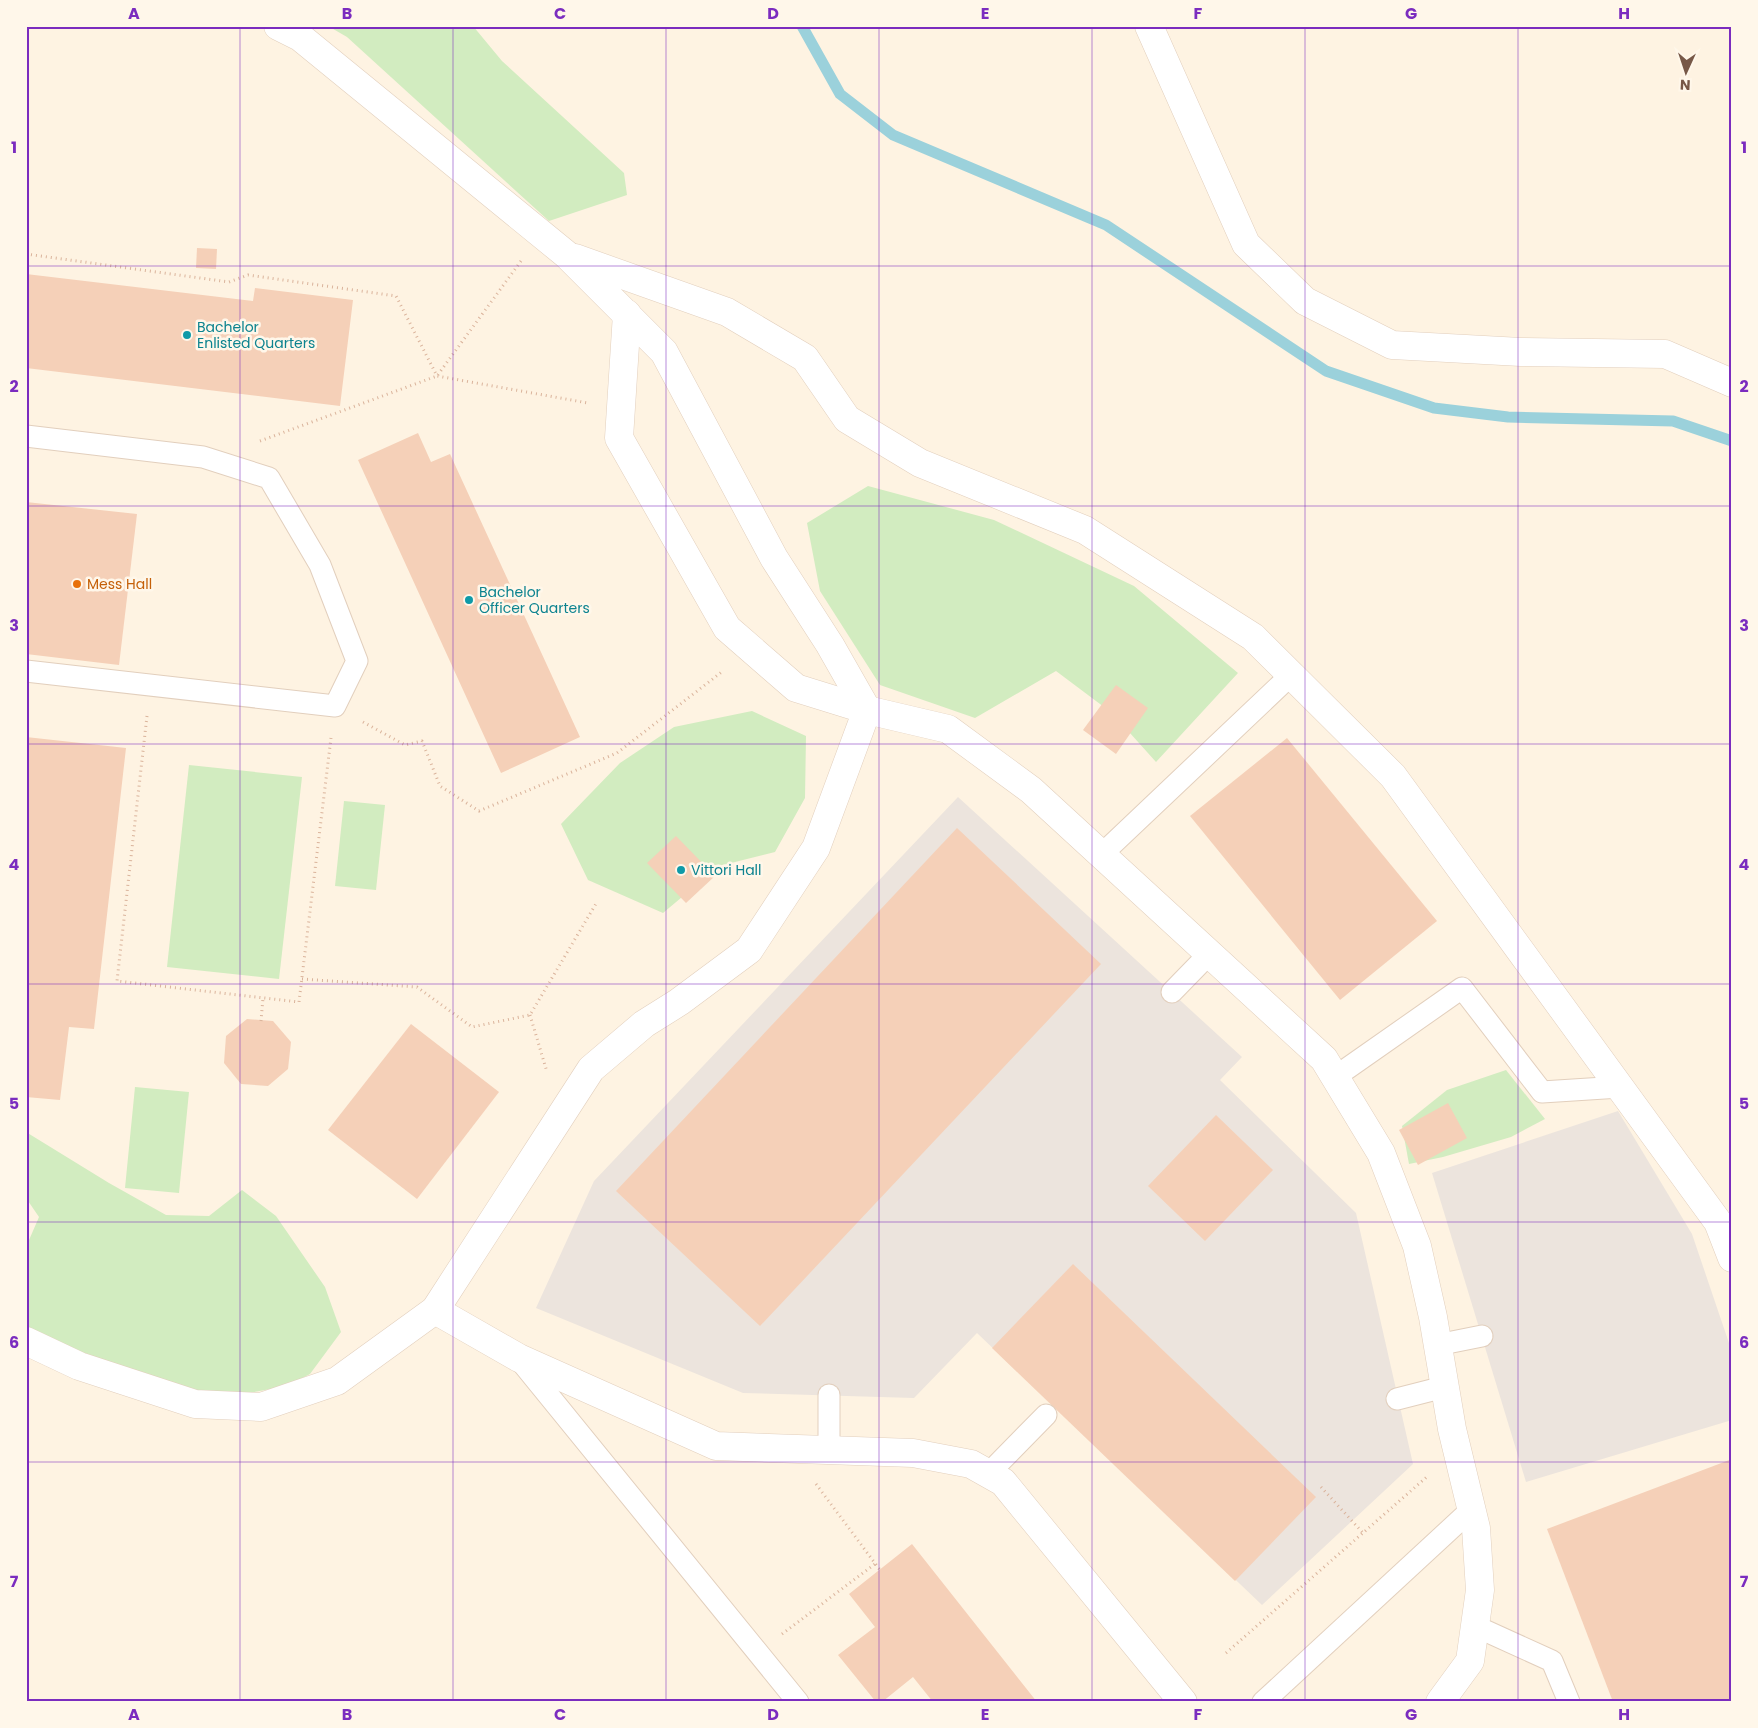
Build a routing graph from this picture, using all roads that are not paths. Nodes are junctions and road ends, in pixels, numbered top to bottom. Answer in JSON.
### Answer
{"nodes":[{"id":1,"x":278,"y":26,"type":"edge"},
{"id":2,"x":1149,"y":26,"type":"edge"},
{"id":3,"x":566,"y":255,"type":"junction"},
{"id":4,"x":627,"y":314,"type":"junction"},
{"id":5,"x":1732,"y":383,"type":"edge"},
{"id":6,"x":26,"y":436,"type":"edge"},
{"id":7,"x":26,"y":672,"type":"edge"},
{"id":8,"x":1292,"y":675,"type":"junction"},
{"id":9,"x":867,"y":710,"type":"junction"},
{"id":10,"x":1101,"y":854,"type":"junction"},
{"id":11,"x":1209,"y":954,"type":"junction"},
{"id":12,"x":1172,"y":992,"type":"dead end"},
{"id":13,"x":1335,"y":1077,"type":"junction"},
{"id":14,"x":1620,"y":1087,"type":"junction"},
{"id":15,"x":1732,"y":1258,"type":"edge"},
{"id":16,"x":435,"y":1310,"type":"junction"},
{"id":17,"x":1482,"y":1336,"type":"dead end"},
{"id":18,"x":26,"y":1341,"type":"edge"},
{"id":19,"x":1437,"y":1345,"type":"junction"},
{"id":20,"x":519,"y":1358,"type":"junction"},
{"id":21,"x":1444,"y":1387,"type":"junction"},
{"id":22,"x":829,"y":1395,"type":"dead end"},
{"id":23,"x":1398,"y":1398,"type":"dead end"},
{"id":24,"x":1046,"y":1415,"type":"dead end"},
{"id":25,"x":829,"y":1450,"type":"junction"},
{"id":26,"x":988,"y":1474,"type":"junction"},
{"id":27,"x":1472,"y":1509,"type":"junction"},
{"id":28,"x":1475,"y":1626,"type":"junction"},
{"id":29,"x":798,"y":1702,"type":"edge"},
{"id":30,"x":1183,"y":1702,"type":"edge"},
{"id":31,"x":1263,"y":1702,"type":"edge"},
{"id":32,"x":1440,"y":1702,"type":"edge"},
{"id":33,"x":1569,"y":1702,"type":"edge"}],
"edges":[{"from":1,"to":3,"type":"street"},
{"from":2,"to":5,"type":"street"},
{"from":3,"to":4,"type":"street"},
{"from":3,"to":8,"type":"street"},
{"from":4,"to":9,"type":"street"},
{"from":4,"to":9,"type":"street"},
{"from":6,"to":7,"type":"lane"},
{"from":8,"to":10,"type":"lane"},
{"from":8,"to":14,"type":"street"},
{"from":9,"to":10,"type":"street"},
{"from":9,"to":16,"type":"street"},
{"from":10,"to":11,"type":"street"},
{"from":11,"to":12,"type":"lane"},
{"from":11,"to":13,"type":"street"},
{"from":13,"to":14,"type":"lane"},
{"from":13,"to":19,"type":"street"},
{"from":14,"to":15,"type":"street"},
{"from":16,"to":18,"type":"street"},
{"from":16,"to":20,"type":"street"},
{"from":17,"to":19,"type":"lane"},
{"from":19,"to":21,"type":"street"},
{"from":20,"to":25,"type":"street"},
{"from":20,"to":29,"type":"lane"},
{"from":21,"to":23,"type":"lane"},
{"from":21,"to":27,"type":"street"},
{"from":22,"to":25,"type":"lane"},
{"from":24,"to":26,"type":"lane"},
{"from":25,"to":26,"type":"street"},
{"from":26,"to":30,"type":"street"},
{"from":27,"to":28,"type":"street"},
{"from":27,"to":31,"type":"lane"},
{"from":28,"to":32,"type":"street"},
{"from":28,"to":33,"type":"lane"}]}
